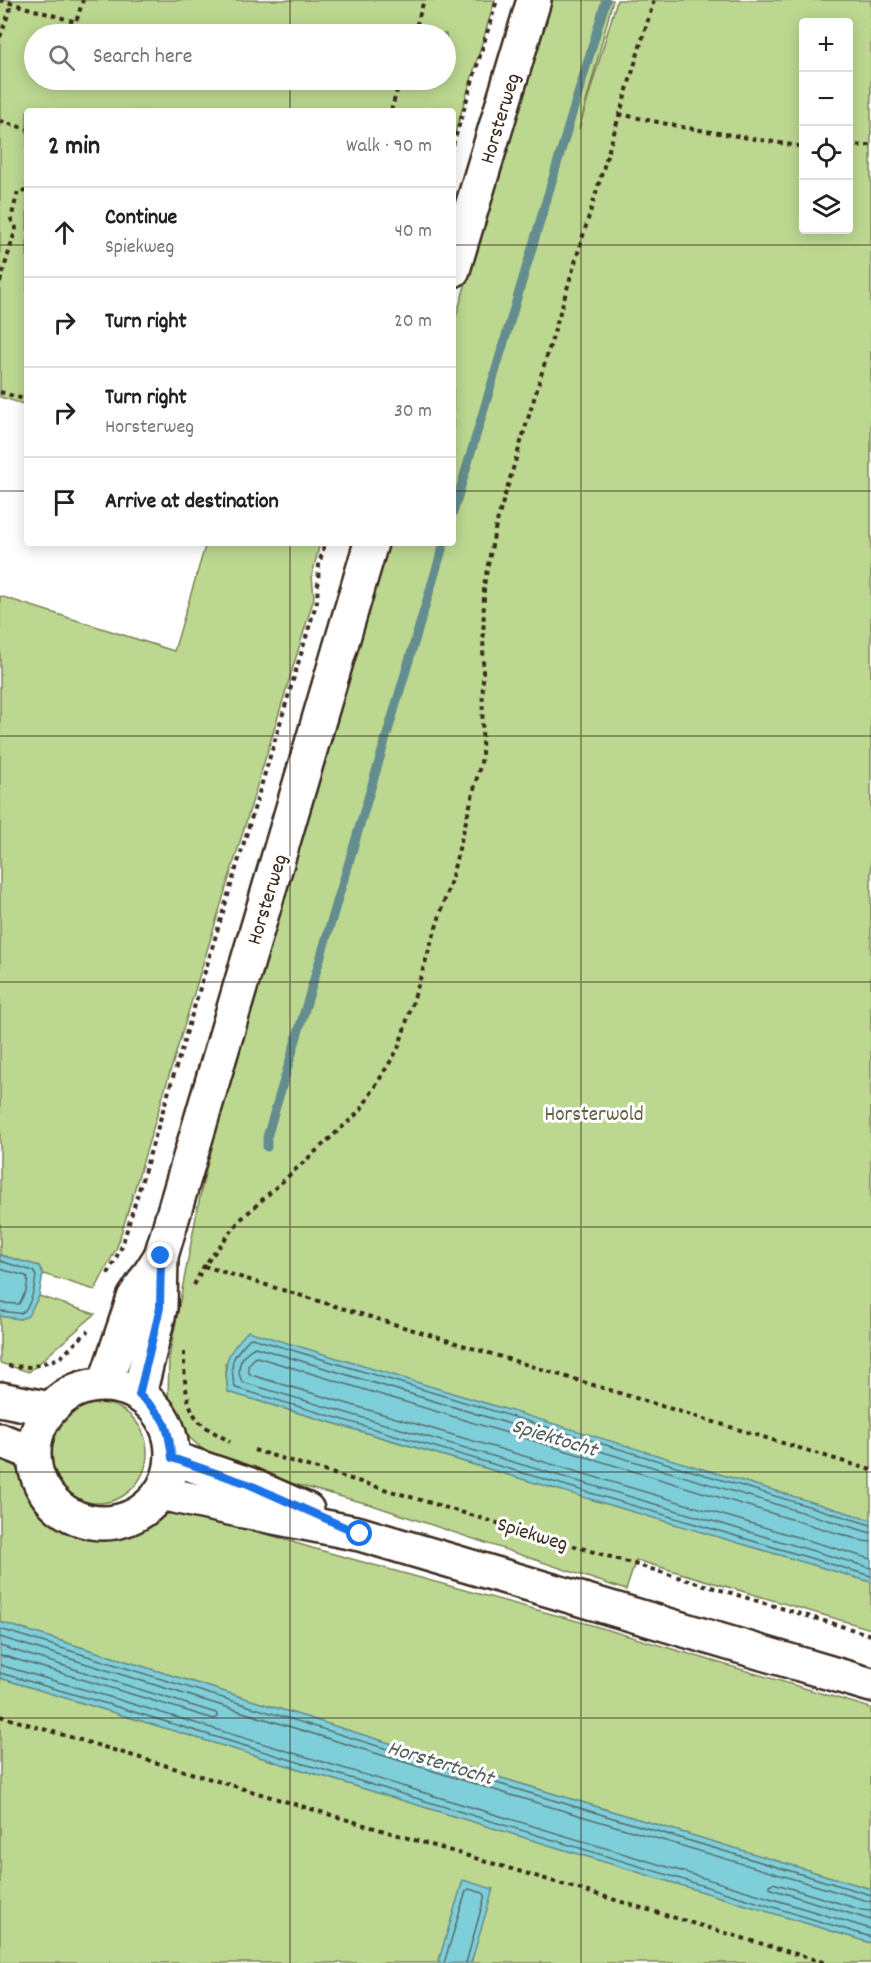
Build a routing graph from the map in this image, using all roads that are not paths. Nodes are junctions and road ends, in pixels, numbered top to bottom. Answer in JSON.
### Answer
{"nodes":[{"id":1,"x":534,"y":0,"type":"edge"},
{"id":2,"x":456,"y":260,"type":"edge"},
{"id":3,"x":370,"y":546,"type":"edge"},
{"id":4,"x":161,"y":1256,"type":"junction"},
{"id":5,"x":105,"y":1384,"type":"junction"},
{"id":6,"x":139,"y":1395,"type":"junction"},
{"id":7,"x":0,"y":1399,"type":"edge"},
{"id":8,"x":50,"y":1409,"type":"junction"},
{"id":9,"x":0,"y":1440,"type":"edge"},
{"id":10,"x":33,"y":1454,"type":"junction"},
{"id":11,"x":172,"y":1458,"type":"junction"},
{"id":12,"x":160,"y":1493,"type":"junction"},
{"id":13,"x":360,"y":1534,"type":"junction"},
{"id":14,"x":871,"y":1685,"type":"edge"}],
"edges":[{"from":1,"to":2,"type":"main road","name":"Horsterweg"},
{"from":3,"to":4,"type":"main road","name":"Horsterweg"},
{"from":4,"to":5,"type":"main road","name":"Horsterweg"},
{"from":4,"to":6,"type":"main road","name":"Horsterweg"},
{"from":5,"to":6,"type":"main road"},
{"from":5,"to":8,"type":"main road"},
{"from":6,"to":11,"type":"main road"},
{"from":7,"to":8,"type":"main road"},
{"from":8,"to":10,"type":"main road"},
{"from":9,"to":10,"type":"main road"},
{"from":10,"to":12,"type":"main road"},
{"from":11,"to":12,"type":"main road"},
{"from":11,"to":13,"type":"main road"},
{"from":12,"to":13,"type":"main road"},
{"from":13,"to":14,"type":"main road"}]}
